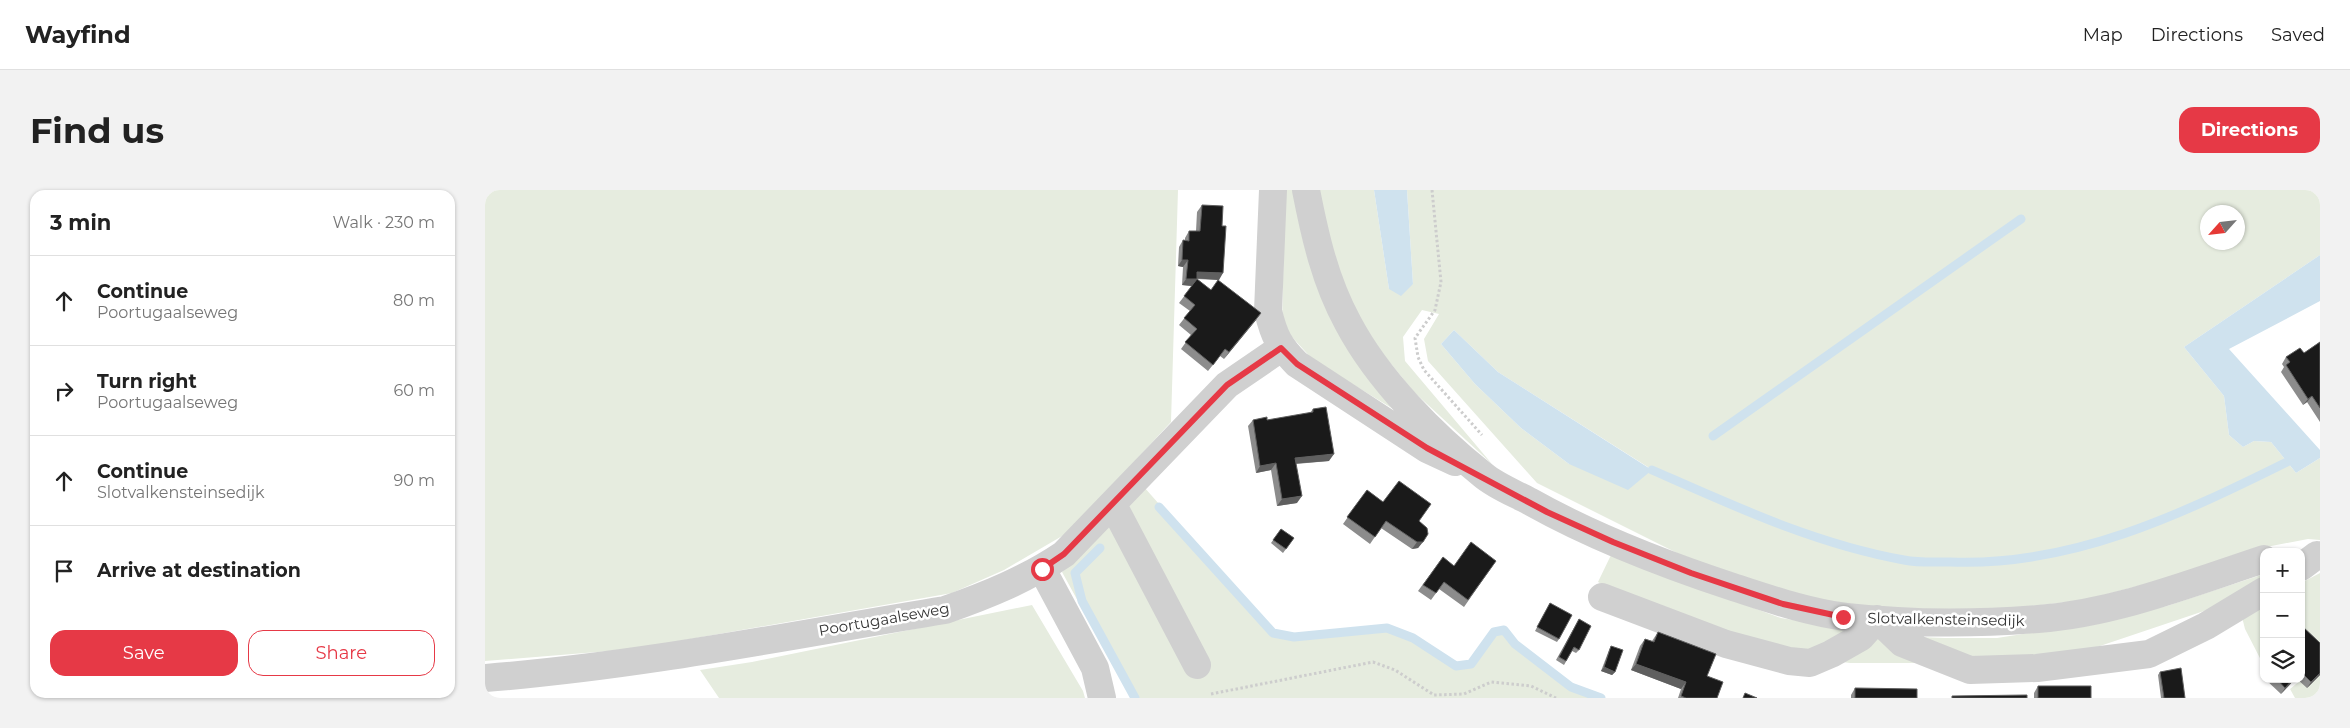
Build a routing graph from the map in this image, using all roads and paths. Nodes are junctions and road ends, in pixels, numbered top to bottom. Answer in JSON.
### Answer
{"nodes":[{"id":1,"x":1273,"y":190,"type":"edge"},
{"id":2,"x":1306,"y":190,"type":"edge"},
{"id":3,"x":1432,"y":190,"type":"edge"},
{"id":4,"x":1281,"y":348,"type":"junction"},
{"id":5,"x":1483,"y":436,"type":"dead end"},
{"id":6,"x":1485,"y":477,"type":"junction"},
{"id":7,"x":1113,"y":505,"type":"junction"},
{"id":8,"x":2260,"y":560,"type":"edge"},
{"id":9,"x":1042,"y":569,"type":"junction"},
{"id":10,"x":2261,"y":593,"type":"edge"},
{"id":11,"x":1602,"y":596,"type":"dead end"},
{"id":12,"x":1877,"y":619,"type":"junction"},
{"id":13,"x":1197,"y":665,"type":"dead end"},
{"id":14,"x":485,"y":678,"type":"edge"},
{"id":15,"x":1211,"y":694,"type":"dead end"},
{"id":16,"x":1102,"y":698,"type":"edge"},
{"id":17,"x":1556,"y":698,"type":"edge"}],
"edges":[{"from":1,"to":4,"type":"street"},
{"from":2,"to":6,"type":"street","name":"Slotvalkensteinsedijk"},
{"from":3,"to":5,"type":"path"},
{"from":4,"to":6,"type":"street"},
{"from":4,"to":7,"type":"street","name":"Poortugaalseweg"},
{"from":6,"to":12,"type":"street","name":"Slotvalkensteinsedijk"},
{"from":7,"to":9,"type":"street","name":"Poortugaalseweg"},
{"from":7,"to":13,"type":"street"},
{"from":8,"to":12,"type":"street","name":"Slotvalkensteinsedijk"},
{"from":9,"to":14,"type":"street","name":"Poortugaalseweg"},
{"from":9,"to":16,"type":"street"},
{"from":10,"to":12,"type":"street"},
{"from":11,"to":12,"type":"street"},
{"from":15,"to":17,"type":"path"}]}
